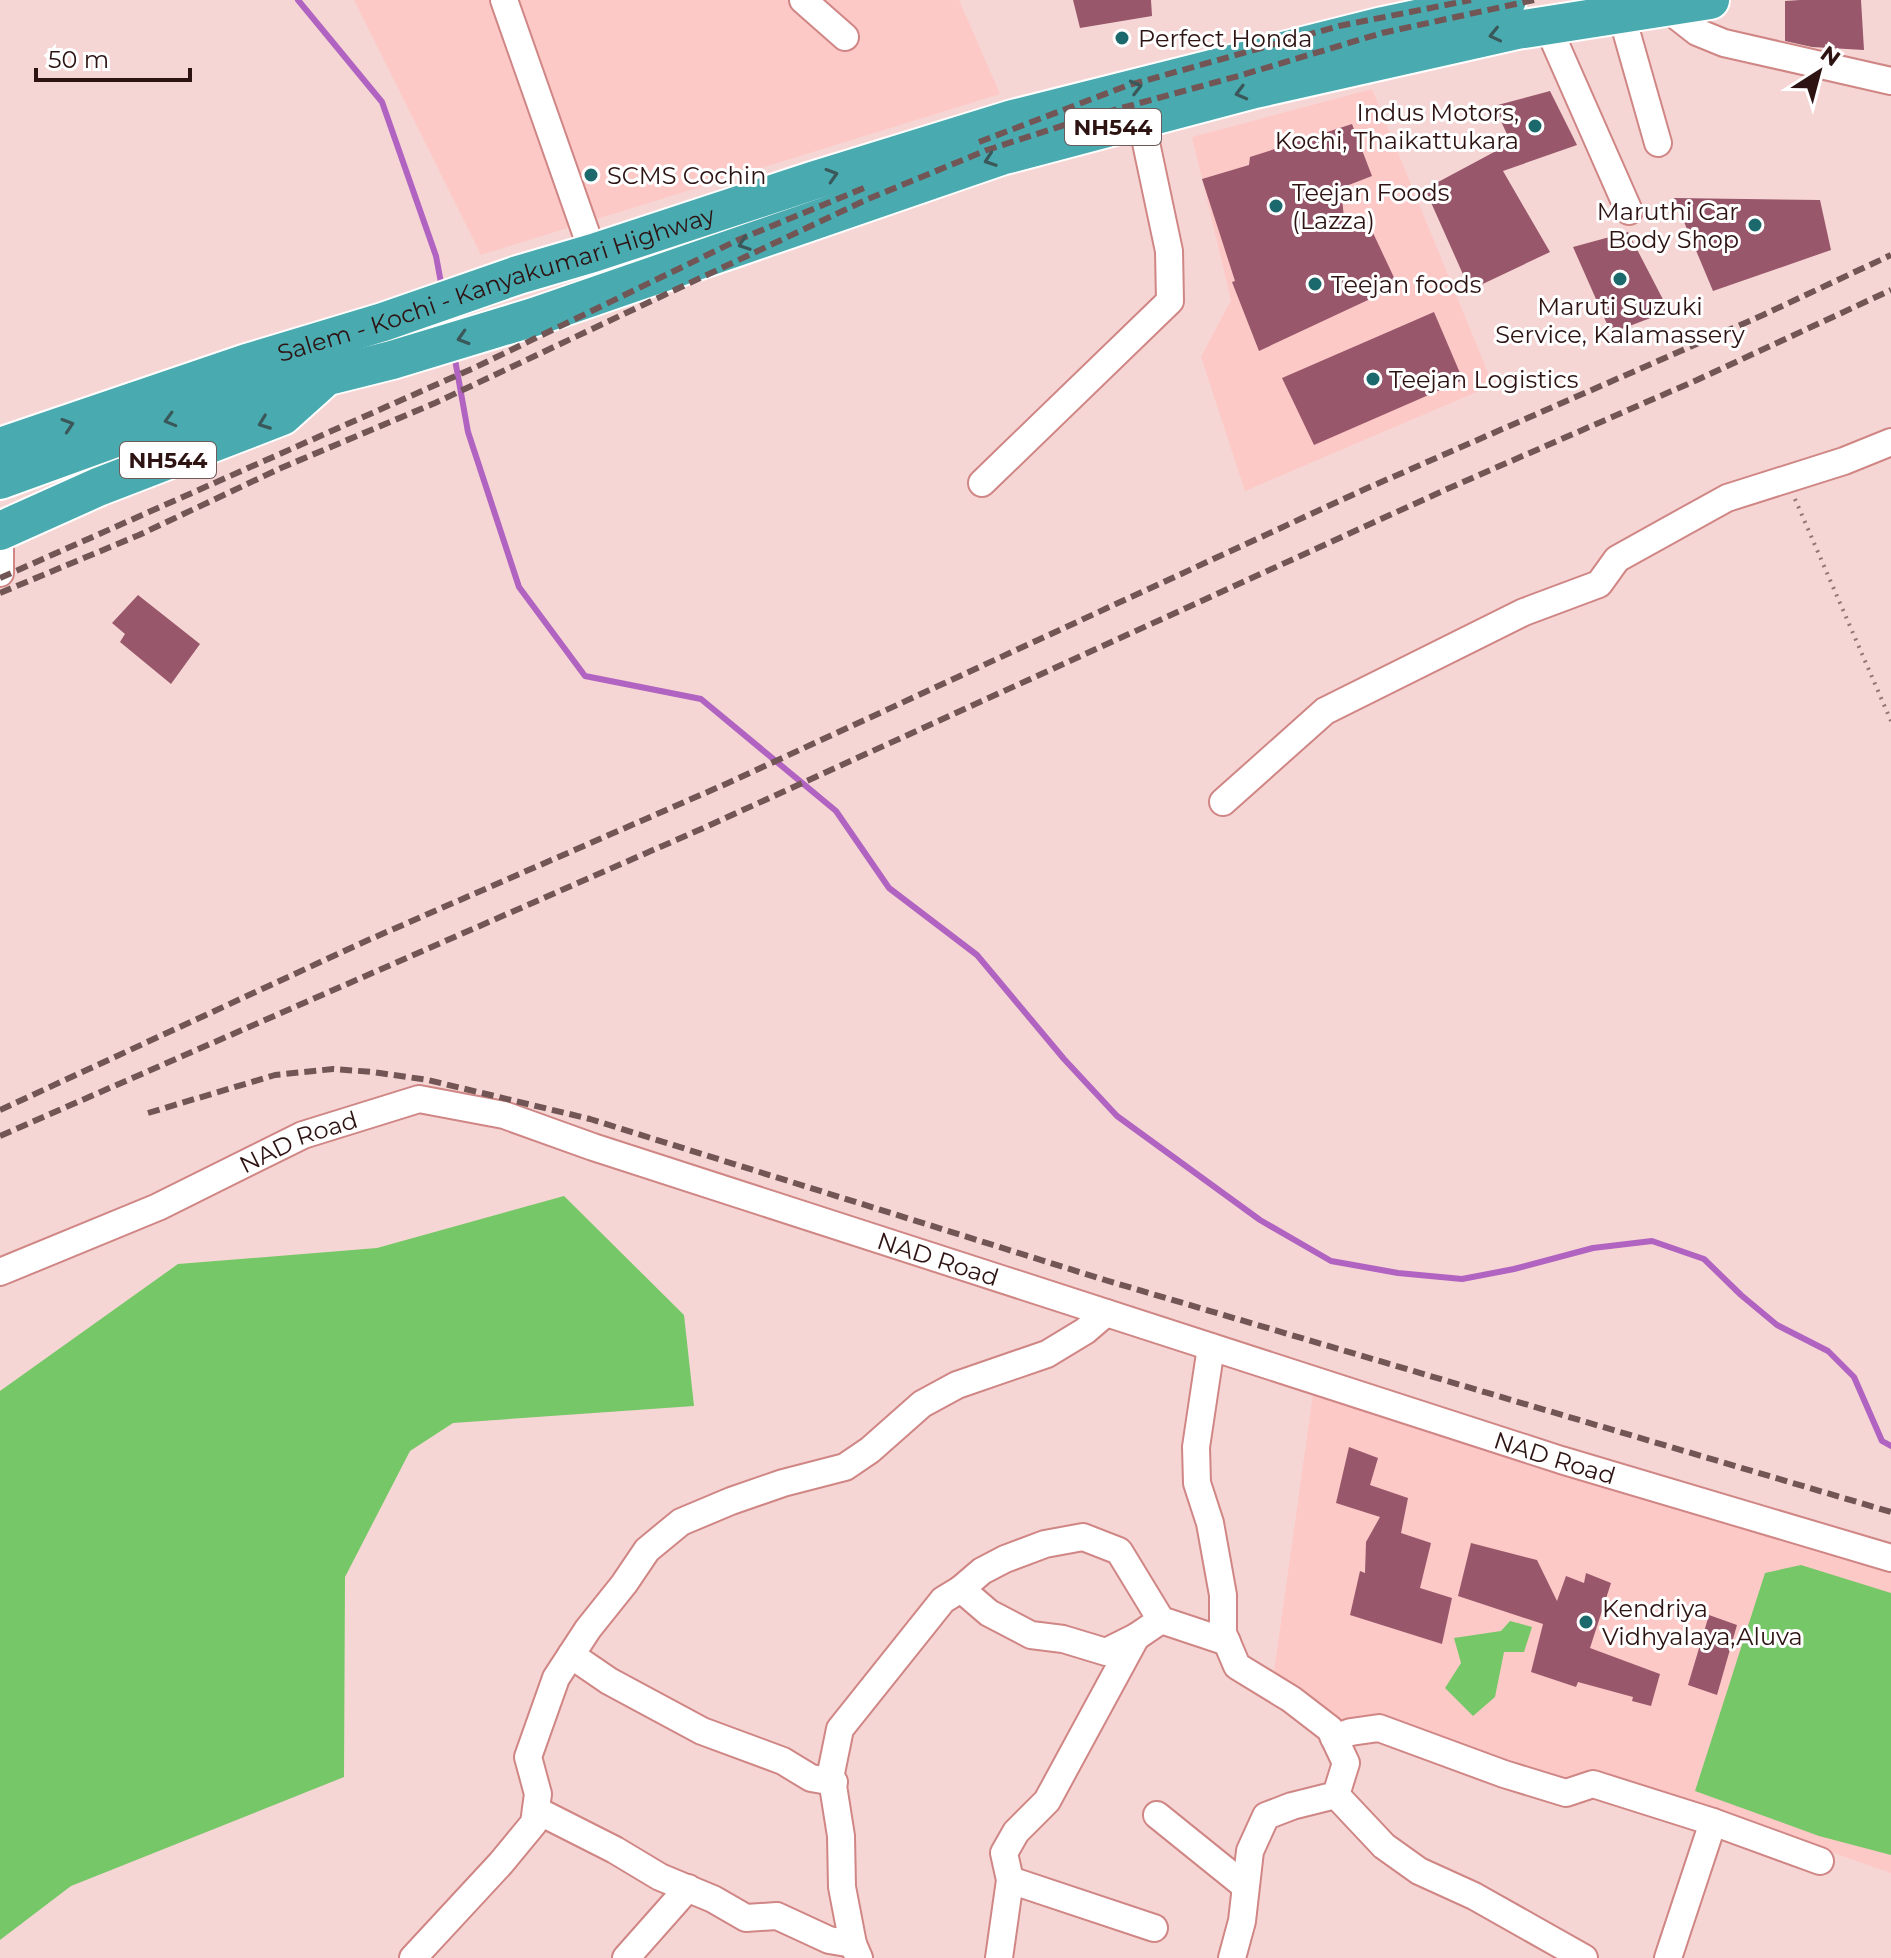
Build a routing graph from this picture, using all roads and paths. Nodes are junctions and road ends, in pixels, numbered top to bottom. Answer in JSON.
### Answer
{"nodes":[{"id":1,"x":504,"y":0,"type":"edge"},
{"id":2,"x":803,"y":0,"type":"edge"},
{"id":3,"x":1507,"y":0,"type":"edge"},
{"id":4,"x":1710,"y":0,"type":"edge"},
{"id":5,"x":1665,"y":7,"type":"junction"},
{"id":6,"x":1387,"y":13,"type":"edge"},
{"id":7,"x":1621,"y":13,"type":"junction"},
{"id":8,"x":1547,"y":25,"type":"junction"},
{"id":9,"x":845,"y":37,"type":"dead end"},
{"id":10,"x":1891,"y":81,"type":"edge"},
{"id":11,"x":1141,"y":119,"type":"junction"},
{"id":12,"x":1658,"y":143,"type":"dead end"},
{"id":13,"x":1629,"y":211,"type":"dead end"},
{"id":14,"x":593,"y":253,"type":"junction"},
{"id":15,"x":247,"y":363,"type":"junction"},
{"id":16,"x":326,"y":377,"type":"junction"},
{"id":17,"x":0,"y":421,"type":"edge"},
{"id":18,"x":1891,"y":442,"type":"edge"},
{"id":19,"x":0,"y":447,"type":"edge"},
{"id":20,"x":1786,"y":479,"type":"junction"},
{"id":21,"x":0,"y":480,"type":"edge"},
{"id":22,"x":982,"y":483,"type":"dead end"},
{"id":23,"x":0,"y":531,"type":"edge"},
{"id":24,"x":0,"y":549,"type":"edge"},
{"id":25,"x":0,"y":573,"type":"edge"},
{"id":26,"x":1891,"y":721,"type":"edge"},
{"id":27,"x":1223,"y":802,"type":"dead end"},
{"id":28,"x":0,"y":1272,"type":"edge"},
{"id":29,"x":1106,"y":1313,"type":"junction"},
{"id":30,"x":1211,"y":1347,"type":"junction"},
{"id":31,"x":1891,"y":1558,"type":"edge"},
{"id":32,"x":961,"y":1589,"type":"junction"},
{"id":33,"x":1161,"y":1620,"type":"junction"},
{"id":34,"x":1136,"y":1637,"type":"junction"},
{"id":35,"x":1227,"y":1642,"type":"junction"},
{"id":36,"x":571,"y":1655,"type":"junction"},
{"id":37,"x":1334,"y":1738,"type":"junction"},
{"id":38,"x":834,"y":1782,"type":"junction"},
{"id":39,"x":1336,"y":1795,"type":"junction"},
{"id":40,"x":536,"y":1810,"type":"junction"},
{"id":41,"x":1157,"y":1815,"type":"dead end"},
{"id":42,"x":1713,"y":1822,"type":"junction"},
{"id":43,"x":1820,"y":1861,"type":"dead end"},
{"id":44,"x":1010,"y":1880,"type":"junction"},
{"id":45,"x":1245,"y":1886,"type":"junction"},
{"id":46,"x":688,"y":1888,"type":"junction"},
{"id":47,"x":1154,"y":1928,"type":"dead end"},
{"id":48,"x":856,"y":1951,"type":"edge"},
{"id":49,"x":413,"y":1958,"type":"edge"},
{"id":50,"x":626,"y":1958,"type":"edge"},
{"id":51,"x":999,"y":1958,"type":"edge"},
{"id":52,"x":1232,"y":1958,"type":"edge"},
{"id":53,"x":1584,"y":1958,"type":"edge"},
{"id":54,"x":1668,"y":1958,"type":"edge"}],
"edges":[{"from":1,"to":14,"type":"street"},
{"from":2,"to":9,"type":"street"},
{"from":3,"to":6,"type":"highway","name":"Salem - Kochi - Kanyakumari Highway","number":"NH544"},
{"from":4,"to":5,"type":"highway","name":"Salem - Kochi - Kanyakumari Highway","number":"NH544"},
{"from":5,"to":7,"type":"highway","name":"Salem - Kochi - Kanyakumari Highway","number":"NH544"},
{"from":5,"to":10,"type":"street"},
{"from":14,"to":6,"type":"highway","name":"Salem - Kochi - Kanyakumari Highway","number":"NH544","one_way":true},
{"from":7,"to":8,"type":"highway","name":"Salem - Kochi - Kanyakumari Highway","number":"NH544"},
{"from":7,"to":12,"type":"street"},
{"from":8,"to":11,"type":"highway","name":"Salem - Kochi - Kanyakumari Highway","number":"NH544","one_way":true},
{"from":8,"to":13,"type":"street"},
{"from":11,"to":16,"type":"highway","name":"Salem - Kochi - Kanyakumari Highway","number":"NH544","one_way":true},
{"from":11,"to":22,"type":"street"},
{"from":14,"to":15,"type":"highway","name":"Salem - Kochi - Kanyakumari Highway","number":"NH544"},
{"from":15,"to":17,"type":"highway"},
{"from":19,"to":15,"type":"highway","name":"Salem - Kochi - Kanyakumari Highway","number":"NH544","one_way":true},
{"from":16,"to":21,"type":"highway","name":"Salem - Kochi - Kanyakumari Highway","one_way":true},
{"from":16,"to":23,"type":"highway","number":"NH544","one_way":true},
{"from":18,"to":20,"type":"street"},
{"from":20,"to":26,"type":"path"},
{"from":20,"to":27,"type":"street"},
{"from":24,"to":25,"type":"street"},
{"from":28,"to":29,"type":"street","name":"NAD Road"},
{"from":29,"to":30,"type":"street","name":"NAD Road"},
{"from":29,"to":36,"type":"street"},
{"from":30,"to":31,"type":"street","name":"NAD Road"},
{"from":30,"to":35,"type":"street"},
{"from":32,"to":33,"type":"street"},
{"from":32,"to":34,"type":"street"},
{"from":32,"to":38,"type":"street"},
{"from":33,"to":34,"type":"street"},
{"from":33,"to":35,"type":"street"},
{"from":34,"to":44,"type":"street"},
{"from":35,"to":37,"type":"street"},
{"from":36,"to":38,"type":"street"},
{"from":36,"to":40,"type":"street"},
{"from":37,"to":39,"type":"street"},
{"from":37,"to":42,"type":"street"},
{"from":38,"to":48,"type":"street"},
{"from":39,"to":45,"type":"street"},
{"from":39,"to":53,"type":"street"},
{"from":40,"to":46,"type":"street"},
{"from":40,"to":49,"type":"street"},
{"from":41,"to":45,"type":"street"},
{"from":42,"to":43,"type":"street"},
{"from":42,"to":54,"type":"street"},
{"from":44,"to":47,"type":"street"},
{"from":44,"to":51,"type":"street"},
{"from":45,"to":52,"type":"street"},
{"from":46,"to":48,"type":"street"},
{"from":46,"to":50,"type":"street"}]}
